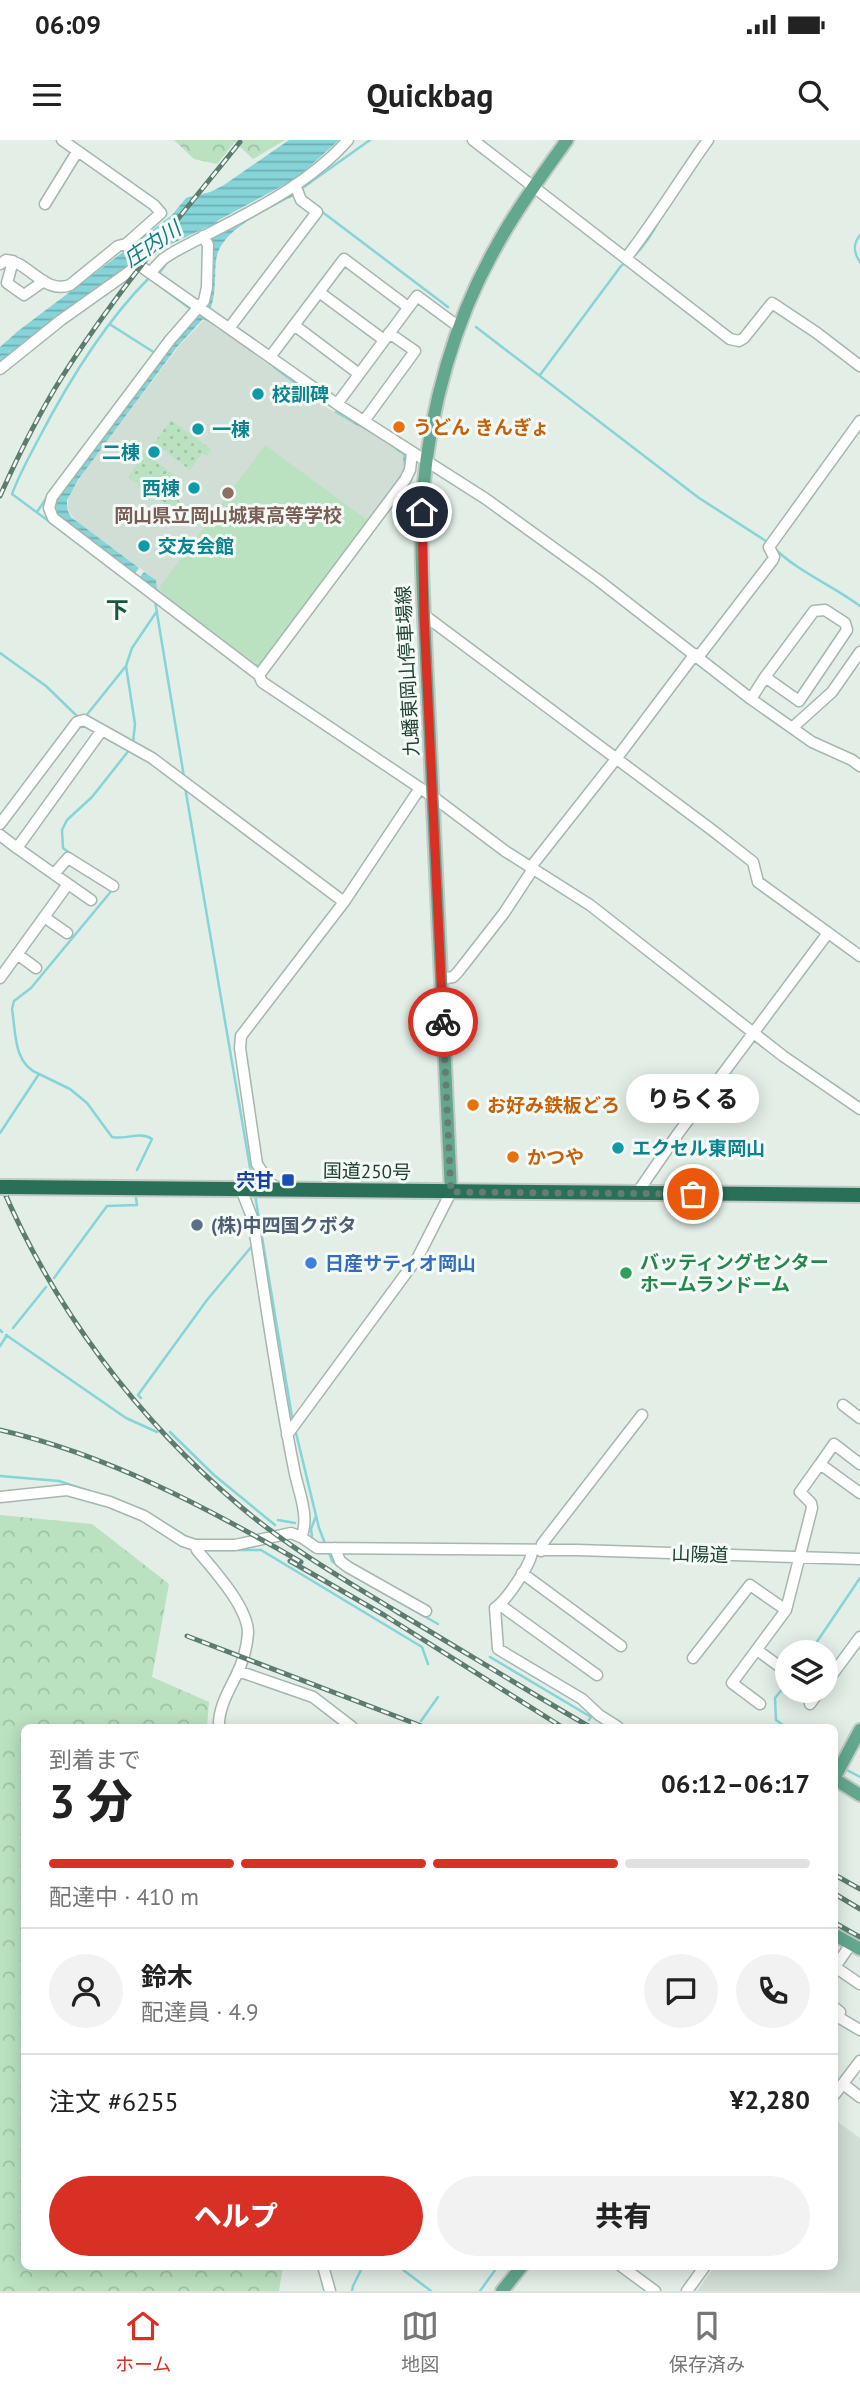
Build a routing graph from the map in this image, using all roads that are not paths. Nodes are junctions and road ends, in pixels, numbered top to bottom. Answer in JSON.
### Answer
{"nodes":[{"id":1,"x":62,"y":140,"type":"edge"},
{"id":2,"x":348,"y":140,"type":"edge"},
{"id":3,"x":472,"y":140,"type":"edge"},
{"id":4,"x":566,"y":140,"type":"edge"},
{"id":5,"x":708,"y":140,"type":"edge"},
{"id":6,"x":77,"y":152,"type":"junction"},
{"id":7,"x":533,"y":187,"type":"junction"},
{"id":8,"x":296,"y":188,"type":"junction"},
{"id":9,"x":45,"y":204,"type":"dead end"},
{"id":10,"x":205,"y":237,"type":"junction"},
{"id":11,"x":127,"y":246,"type":"junction"},
{"id":12,"x":628,"y":260,"type":"junction"},
{"id":13,"x":13,"y":261,"type":"junction"},
{"id":14,"x":139,"y":263,"type":"junction"},
{"id":15,"x":0,"y":264,"type":"edge"},
{"id":16,"x":150,"y":273,"type":"junction"},
{"id":17,"x":44,"y":281,"type":"junction"},
{"id":18,"x":319,"y":292,"type":"junction"},
{"id":19,"x":408,"y":307,"type":"junction"},
{"id":20,"x":203,"y":310,"type":"junction"},
{"id":21,"x":294,"y":325,"type":"junction"},
{"id":22,"x":230,"y":327,"type":"junction"},
{"id":23,"x":459,"y":327,"type":"junction"},
{"id":24,"x":386,"y":336,"type":"junction"},
{"id":25,"x":270,"y":358,"type":"junction"},
{"id":26,"x":860,"y":366,"type":"edge"},
{"id":27,"x":0,"y":369,"type":"edge"},
{"id":28,"x":359,"y":374,"type":"junction"},
{"id":29,"x":337,"y":404,"type":"junction"},
{"id":30,"x":364,"y":421,"type":"junction"},
{"id":31,"x":860,"y":421,"type":"edge"},
{"id":32,"x":412,"y":453,"type":"junction"},
{"id":33,"x":427,"y":461,"type":"junction"},
{"id":34,"x":424,"y":615,"type":"junction"},
{"id":35,"x":860,"y":652,"type":"edge"},
{"id":36,"x":697,"y":655,"type":"junction"},
{"id":37,"x":260,"y":675,"type":"junction"},
{"id":38,"x":765,"y":677,"type":"junction"},
{"id":39,"x":751,"y":699,"type":"junction"},
{"id":40,"x":792,"y":728,"type":"junction"},
{"id":41,"x":102,"y":730,"type":"junction"},
{"id":42,"x":616,"y":759,"type":"junction"},
{"id":43,"x":860,"y":766,"type":"edge"},
{"id":44,"x":420,"y":788,"type":"junction"},
{"id":45,"x":432,"y":796,"type":"junction"},
{"id":46,"x":0,"y":824,"type":"edge"},
{"id":47,"x":0,"y":835,"type":"edge"},
{"id":48,"x":17,"y":848,"type":"junction"},
{"id":49,"x":532,"y":869,"type":"junction"},
{"id":50,"x":54,"y":874,"type":"junction"},
{"id":51,"x":68,"y":884,"type":"junction"},
{"id":52,"x":113,"y":886,"type":"dead end"},
{"id":53,"x":91,"y":900,"type":"dead end"},
{"id":54,"x":344,"y":902,"type":"junction"},
{"id":55,"x":44,"y":917,"type":"junction"},
{"id":56,"x":67,"y":933,"type":"dead end"},
{"id":57,"x":828,"y":933,"type":"junction"},
{"id":58,"x":17,"y":954,"type":"junction"},
{"id":59,"x":860,"y":956,"type":"edge"},
{"id":60,"x":36,"y":968,"type":"dead end"},
{"id":61,"x":0,"y":978,"type":"edge"},
{"id":62,"x":441,"y":979,"type":"junction"},
{"id":63,"x":755,"y":1032,"type":"junction"},
{"id":64,"x":860,"y":1109,"type":"edge"},
{"id":65,"x":4,"y":1187,"type":"edge"},
{"id":66,"x":248,"y":1189,"type":"junction"},
{"id":67,"x":278,"y":1190,"type":"junction"},
{"id":68,"x":451,"y":1192,"type":"junction"},
{"id":69,"x":638,"y":1193,"type":"junction"},
{"id":70,"x":860,"y":1195,"type":"edge"},
{"id":71,"x":843,"y":1405,"type":"dead end"},
{"id":72,"x":642,"y":1415,"type":"dead end"},
{"id":73,"x":860,"y":1418,"type":"edge"},
{"id":74,"x":287,"y":1435,"type":"junction"},
{"id":75,"x":820,"y":1464,"type":"junction"},
{"id":76,"x":860,"y":1464,"type":"edge"},
{"id":77,"x":860,"y":1493,"type":"edge"},
{"id":78,"x":0,"y":1497,"type":"edge"},
{"id":79,"x":301,"y":1537,"type":"junction"},
{"id":80,"x":195,"y":1545,"type":"junction"},
{"id":81,"x":333,"y":1548,"type":"junction"},
{"id":82,"x":536,"y":1551,"type":"junction"},
{"id":83,"x":800,"y":1557,"type":"junction"},
{"id":84,"x":860,"y":1559,"type":"edge"},
{"id":85,"x":522,"y":1573,"type":"junction"},
{"id":86,"x":500,"y":1605,"type":"junction"},
{"id":87,"x":787,"y":1608,"type":"junction"},
{"id":88,"x":426,"y":1611,"type":"dead end"},
{"id":89,"x":860,"y":1637,"type":"edge"},
{"id":90,"x":621,"y":1646,"type":"dead end"},
{"id":91,"x":757,"y":1650,"type":"junction"},
{"id":92,"x":693,"y":1658,"type":"dead end"},
{"id":93,"x":775,"y":1663,"type":"edge"},
{"id":94,"x":838,"y":1667,"type":"edge"},
{"id":95,"x":238,"y":1671,"type":"junction"},
{"id":96,"x":597,"y":1675,"type":"dead end"},
{"id":97,"x":761,"y":1704,"type":"dead end"},
{"id":98,"x":219,"y":1724,"type":"edge"},
{"id":99,"x":348,"y":1724,"type":"edge"},
{"id":100,"x":613,"y":1724,"type":"edge"},
{"id":101,"x":860,"y":1730,"type":"edge"},
{"id":102,"x":838,"y":1768,"type":"edge"},
{"id":103,"x":838,"y":1782,"type":"edge"},
{"id":104,"x":860,"y":1795,"type":"edge"},
{"id":105,"x":838,"y":1937,"type":"edge"},
{"id":106,"x":855,"y":1946,"type":"edge"},
{"id":107,"x":838,"y":1964,"type":"edge"},
{"id":108,"x":838,"y":1969,"type":"edge"},
{"id":109,"x":860,"y":1984,"type":"edge"},
{"id":110,"x":838,"y":2017,"type":"edge"},
{"id":111,"x":860,"y":2030,"type":"edge"},
{"id":112,"x":860,"y":2061,"type":"edge"},
{"id":113,"x":843,"y":2084,"type":"junction"},
{"id":114,"x":838,"y":2090,"type":"edge"},
{"id":115,"x":860,"y":2097,"type":"edge"},
{"id":116,"x":324,"y":2270,"type":"edge"},
{"id":117,"x":519,"y":2270,"type":"edge"},
{"id":118,"x":626,"y":2270,"type":"edge"},
{"id":119,"x":699,"y":2270,"type":"edge"},
{"id":120,"x":330,"y":2291,"type":"edge"},
{"id":121,"x":502,"y":2291,"type":"edge"},
{"id":122,"x":655,"y":2291,"type":"edge"},
{"id":123,"x":688,"y":2291,"type":"edge"}],
"edges":[{"from":1,"to":6,"type":"street"},
{"from":2,"to":8,"type":"street"},
{"from":3,"to":7,"type":"street"},
{"from":4,"to":7,"type":"main road","name":"九蟠東岡山停車場線"},
{"from":5,"to":12,"type":"street"},
{"from":6,"to":9,"type":"street"},
{"from":6,"to":11,"type":"street"},
{"from":7,"to":12,"type":"street"},
{"from":7,"to":23,"type":"main road","name":"九蟠東岡山停車場線"},
{"from":8,"to":10,"type":"street"},
{"from":8,"to":22,"type":"street"},
{"from":10,"to":16,"type":"street"},
{"from":10,"to":20,"type":"street"},
{"from":11,"to":14,"type":"street"},
{"from":11,"to":17,"type":"street"},
{"from":12,"to":26,"type":"street"},
{"from":13,"to":15,"type":"street"},
{"from":13,"to":17,"type":"street"},
{"from":13,"to":17,"type":"street"},
{"from":14,"to":16,"type":"street"},
{"from":14,"to":27,"type":"street"},
{"from":16,"to":20,"type":"street"},
{"from":18,"to":19,"type":"street"},
{"from":18,"to":21,"type":"street"},
{"from":18,"to":24,"type":"street"},
{"from":19,"to":23,"type":"street"},
{"from":19,"to":24,"type":"street"},
{"from":20,"to":22,"type":"street"},
{"from":20,"to":37,"type":"street"},
{"from":21,"to":25,"type":"street"},
{"from":21,"to":28,"type":"street"},
{"from":22,"to":25,"type":"street"},
{"from":23,"to":33,"type":"main road","name":"九蟠東岡山停車場線"},
{"from":24,"to":28,"type":"street"},
{"from":24,"to":30,"type":"street"},
{"from":25,"to":29,"type":"street"},
{"from":28,"to":29,"type":"street"},
{"from":29,"to":30,"type":"street"},
{"from":30,"to":32,"type":"street"},
{"from":31,"to":36,"type":"street"},
{"from":32,"to":33,"type":"street"},
{"from":32,"to":37,"type":"street"},
{"from":33,"to":34,"type":"main road","name":"九蟠東岡山停車場線"},
{"from":33,"to":36,"type":"street"},
{"from":34,"to":42,"type":"street"},
{"from":34,"to":45,"type":"main road","name":"九蟠東岡山停車場線"},
{"from":35,"to":40,"type":"street"},
{"from":36,"to":39,"type":"street"},
{"from":36,"to":42,"type":"street"},
{"from":37,"to":44,"type":"street"},
{"from":38,"to":38,"type":"street"},
{"from":38,"to":39,"type":"street"},
{"from":39,"to":40,"type":"street"},
{"from":40,"to":43,"type":"street"},
{"from":41,"to":46,"type":"street"},
{"from":41,"to":48,"type":"street"},
{"from":41,"to":54,"type":"street"},
{"from":42,"to":49,"type":"street"},
{"from":42,"to":57,"type":"street"},
{"from":44,"to":45,"type":"street"},
{"from":44,"to":54,"type":"street"},
{"from":45,"to":49,"type":"street"},
{"from":45,"to":62,"type":"main road","name":"九蟠東岡山停車場線"},
{"from":47,"to":48,"type":"street"},
{"from":48,"to":50,"type":"street"},
{"from":49,"to":62,"type":"street"},
{"from":49,"to":63,"type":"street"},
{"from":50,"to":51,"type":"street"},
{"from":50,"to":52,"type":"street"},
{"from":51,"to":53,"type":"street"},
{"from":51,"to":55,"type":"street"},
{"from":54,"to":67,"type":"street"},
{"from":55,"to":56,"type":"street"},
{"from":55,"to":58,"type":"street"},
{"from":57,"to":59,"type":"street"},
{"from":57,"to":63,"type":"street"},
{"from":58,"to":60,"type":"street"},
{"from":58,"to":61,"type":"street"},
{"from":62,"to":68,"type":"main road","name":"九蟠東岡山停車場線"},
{"from":63,"to":64,"type":"street"},
{"from":63,"to":69,"type":"street"},
{"from":65,"to":66,"type":"highway","name":"国道250号"},
{"from":66,"to":67,"type":"highway","name":"国道250号"},
{"from":66,"to":74,"type":"street"},
{"from":67,"to":68,"type":"highway","name":"国道250号"},
{"from":68,"to":69,"type":"highway","name":"国道250号"},
{"from":68,"to":74,"type":"street"},
{"from":69,"to":70,"type":"highway","name":"国道250号"},
{"from":71,"to":73,"type":"street"},
{"from":72,"to":82,"type":"street"},
{"from":74,"to":79,"type":"street"},
{"from":75,"to":76,"type":"street"},
{"from":75,"to":77,"type":"street"},
{"from":75,"to":83,"type":"street"},
{"from":78,"to":80,"type":"street"},
{"from":79,"to":80,"type":"street"},
{"from":79,"to":81,"type":"street","name":"山陽道"},
{"from":80,"to":95,"type":"street"},
{"from":81,"to":82,"type":"street","name":"山陽道"},
{"from":81,"to":88,"type":"street"},
{"from":82,"to":83,"type":"street","name":"山陽道"},
{"from":82,"to":85,"type":"street"},
{"from":83,"to":84,"type":"street","name":"山陽道"},
{"from":83,"to":87,"type":"street"},
{"from":85,"to":86,"type":"street"},
{"from":85,"to":90,"type":"street"},
{"from":86,"to":96,"type":"street"},
{"from":86,"to":100,"type":"street"},
{"from":87,"to":91,"type":"street"},
{"from":87,"to":92,"type":"street"},
{"from":89,"to":94,"type":"street"},
{"from":91,"to":93,"type":"street"},
{"from":91,"to":97,"type":"street"},
{"from":95,"to":98,"type":"street"},
{"from":95,"to":99,"type":"street"},
{"from":101,"to":102,"type":"main road"},
{"from":103,"to":104,"type":"main road"},
{"from":105,"to":106,"type":"main road"},
{"from":106,"to":107,"type":"street"},
{"from":108,"to":109,"type":"street"},
{"from":110,"to":111,"type":"street"},
{"from":112,"to":113,"type":"street"},
{"from":113,"to":114,"type":"street"},
{"from":113,"to":115,"type":"street"},
{"from":116,"to":120,"type":"street"},
{"from":117,"to":121,"type":"main road"},
{"from":118,"to":122,"type":"street"},
{"from":119,"to":123,"type":"street"}]}
